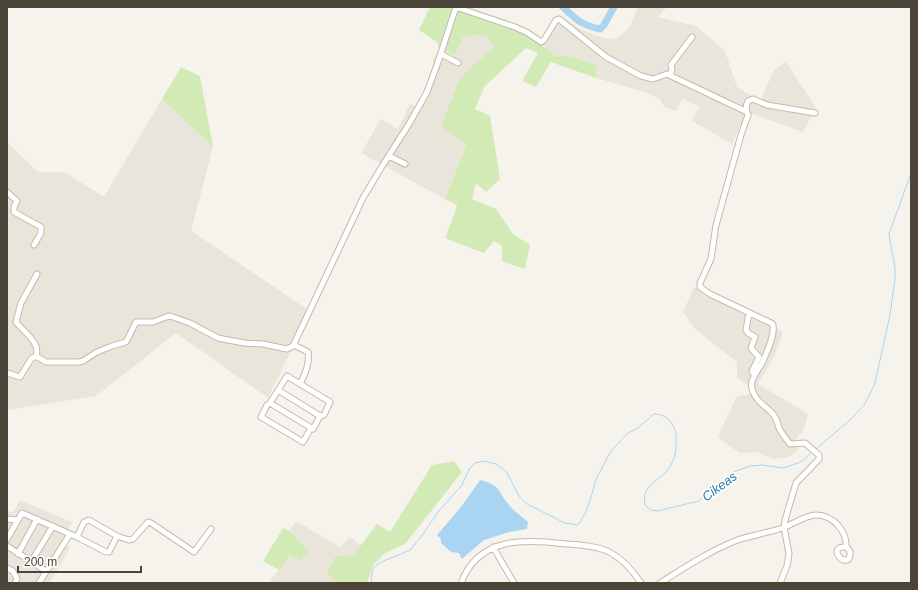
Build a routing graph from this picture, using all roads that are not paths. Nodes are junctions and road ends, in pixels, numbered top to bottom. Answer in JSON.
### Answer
{"nodes":[{"id":1,"x":456,"y":7,"type":"edge"},
{"id":2,"x":692,"y":37,"type":"dead end"},
{"id":3,"x":441,"y":54,"type":"junction"},
{"id":4,"x":458,"y":63,"type":"dead end"},
{"id":5,"x":670,"y":75,"type":"junction"},
{"id":6,"x":746,"y":111,"type":"junction"},
{"id":7,"x":815,"y":112,"type":"dead end"},
{"id":8,"x":389,"y":156,"type":"junction"},
{"id":9,"x":405,"y":164,"type":"dead end"},
{"id":10,"x":7,"y":192,"type":"edge"},
{"id":11,"x":34,"y":245,"type":"dead end"},
{"id":12,"x":37,"y":274,"type":"dead end"},
{"id":13,"x":749,"y":313,"type":"junction"},
{"id":14,"x":294,"y":345,"type":"junction"},
{"id":15,"x":36,"y":356,"type":"junction"},
{"id":16,"x":7,"y":373,"type":"edge"},
{"id":17,"x":754,"y":375,"type":"junction"},
{"id":18,"x":300,"y":384,"type":"junction"},
{"id":19,"x":278,"y":390,"type":"junction"},
{"id":20,"x":270,"y":403,"type":"junction"},
{"id":21,"x":320,"y":416,"type":"junction"},
{"id":22,"x":311,"y":428,"type":"junction"},
{"id":23,"x":7,"y":518,"type":"edge"},
{"id":24,"x":17,"y":520,"type":"junction"},
{"id":25,"x":37,"y":520,"type":"junction"},
{"id":26,"x":52,"y":526,"type":"junction"},
{"id":27,"x":784,"y":527,"type":"junction"},
{"id":28,"x":211,"y":529,"type":"dead end"},
{"id":29,"x":70,"y":534,"type":"junction"},
{"id":30,"x":117,"y":536,"type":"junction"},
{"id":31,"x":77,"y":537,"type":"junction"},
{"id":32,"x":7,"y":539,"type":"edge"},
{"id":33,"x":7,"y":546,"type":"edge"},
{"id":34,"x":493,"y":547,"type":"junction"},
{"id":35,"x":846,"y":547,"type":"dead end"},
{"id":36,"x":18,"y":554,"type":"junction"},
{"id":37,"x":31,"y":562,"type":"junction"},
{"id":38,"x":7,"y":569,"type":"edge"},
{"id":39,"x":46,"y":571,"type":"junction"},
{"id":40,"x":15,"y":583,"type":"edge"},
{"id":41,"x":39,"y":583,"type":"edge"},
{"id":42,"x":461,"y":583,"type":"edge"},
{"id":43,"x":514,"y":583,"type":"edge"},
{"id":44,"x":641,"y":583,"type":"edge"},
{"id":45,"x":660,"y":583,"type":"edge"},
{"id":46,"x":780,"y":583,"type":"edge"}],
"edges":[{"from":1,"to":3,"type":"street"},
{"from":1,"to":5,"type":"street"},
{"from":2,"to":5,"type":"street"},
{"from":3,"to":4,"type":"street"},
{"from":3,"to":8,"type":"street"},
{"from":5,"to":6,"type":"street"},
{"from":6,"to":7,"type":"street"},
{"from":6,"to":13,"type":"street"},
{"from":8,"to":9,"type":"street"},
{"from":8,"to":14,"type":"street"},
{"from":10,"to":11,"type":"street"},
{"from":12,"to":15,"type":"street"},
{"from":13,"to":17,"type":"street"},
{"from":13,"to":17,"type":"street"},
{"from":14,"to":15,"type":"street"},
{"from":14,"to":18,"type":"street"},
{"from":15,"to":16,"type":"street"},
{"from":17,"to":27,"type":"street"},
{"from":18,"to":19,"type":"street"},
{"from":18,"to":21,"type":"street"},
{"from":19,"to":20,"type":"street"},
{"from":19,"to":21,"type":"street"},
{"from":20,"to":22,"type":"street"},
{"from":20,"to":22,"type":"street"},
{"from":21,"to":22,"type":"street"},
{"from":23,"to":24,"type":"street"},
{"from":24,"to":25,"type":"street"},
{"from":24,"to":32,"type":"street"},
{"from":25,"to":26,"type":"street"},
{"from":25,"to":36,"type":"street"},
{"from":26,"to":29,"type":"street"},
{"from":26,"to":37,"type":"street"},
{"from":27,"to":35,"type":"street"},
{"from":27,"to":45,"type":"street"},
{"from":27,"to":46,"type":"street"},
{"from":28,"to":30,"type":"street"},
{"from":29,"to":31,"type":"street"},
{"from":29,"to":39,"type":"street"},
{"from":30,"to":31,"type":"street"},
{"from":30,"to":31,"type":"street"},
{"from":33,"to":36,"type":"street"},
{"from":34,"to":42,"type":"street"},
{"from":34,"to":43,"type":"street"},
{"from":34,"to":44,"type":"street"},
{"from":36,"to":37,"type":"street"},
{"from":37,"to":39,"type":"street"},
{"from":38,"to":40,"type":"street"},
{"from":39,"to":41,"type":"street"}]}
